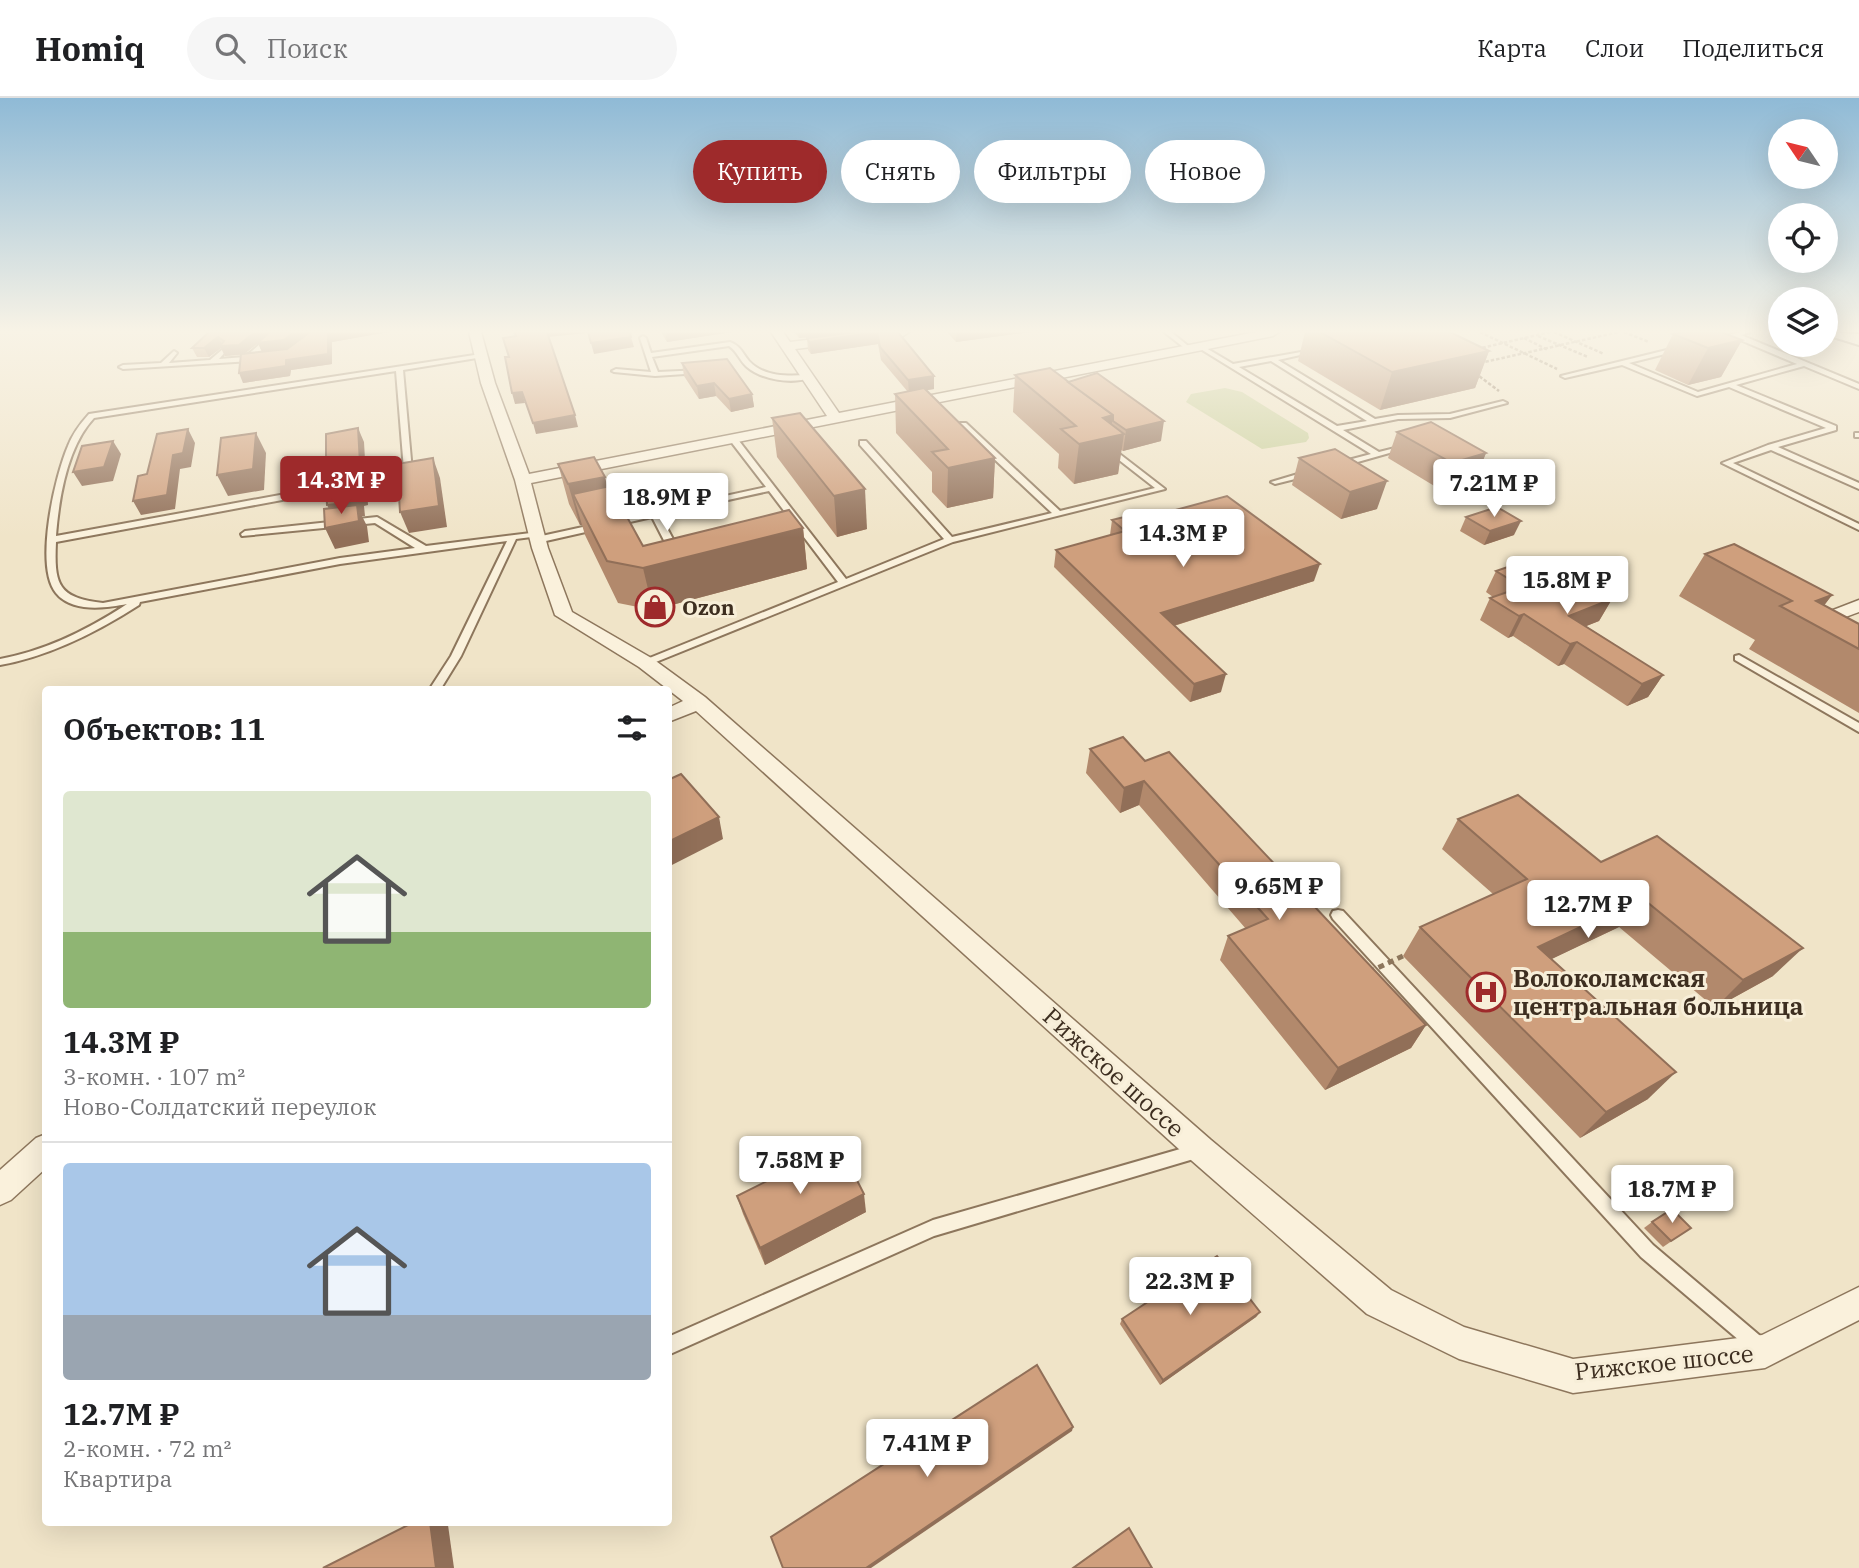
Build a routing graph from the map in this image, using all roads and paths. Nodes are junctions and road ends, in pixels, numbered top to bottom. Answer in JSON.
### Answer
{"nodes":[{"id":1,"x":190,"y":401,"type":"edge"},
{"id":2,"x":401,"y":401,"type":"edge"},
{"id":3,"x":494,"y":401,"type":"edge"},
{"id":4,"x":823,"y":401,"type":"edge"},
{"id":5,"x":941,"y":401,"type":"edge"},
{"id":6,"x":1288,"y":401,"type":"edge"},
{"id":7,"x":1340,"y":401,"type":"edge"},
{"id":8,"x":1767,"y":401,"type":"edge"},
{"id":9,"x":1503,"y":403,"type":"edge"},
{"id":10,"x":836,"y":419,"type":"junction"},
{"id":11,"x":1375,"y":422,"type":"junction"},
{"id":12,"x":963,"y":425,"type":"edge"},
{"id":13,"x":1335,"y":429,"type":"junction"},
{"id":14,"x":1096,"y":438,"type":"edge"},
{"id":15,"x":733,"y":439,"type":"junction"},
{"id":16,"x":863,"y":443,"type":"dead end"},
{"id":17,"x":1411,"y":446,"type":"edge"},
{"id":18,"x":1771,"y":447,"type":"junction"},
{"id":19,"x":1377,"y":454,"type":"junction"},
{"id":20,"x":1326,"y":468,"type":"edge"},
{"id":21,"x":1313,"y":472,"type":"edge"},
{"id":22,"x":523,"y":480,"type":"junction"},
{"id":23,"x":1275,"y":482,"type":"dead end"},
{"id":24,"x":1859,"y":486,"type":"edge"},
{"id":25,"x":772,"y":488,"type":"junction"},
{"id":26,"x":655,"y":514,"type":"junction"},
{"id":27,"x":1058,"y":514,"type":"junction"},
{"id":28,"x":1859,"y":527,"type":"edge"},
{"id":29,"x":245,"y":534,"type":"dead end"},
{"id":30,"x":808,"y":536,"type":"junction"},
{"id":31,"x":529,"y":538,"type":"junction"},
{"id":32,"x":796,"y":539,"type":"edge"},
{"id":33,"x":51,"y":540,"type":"junction"},
{"id":34,"x":950,"y":540,"type":"junction"},
{"id":35,"x":425,"y":550,"type":"junction"},
{"id":36,"x":682,"y":565,"type":"edge"},
{"id":37,"x":844,"y":583,"type":"junction"},
{"id":38,"x":139,"y":601,"type":"junction"},
{"id":39,"x":1859,"y":606,"type":"edge"},
{"id":40,"x":1821,"y":621,"type":"edge"},
{"id":41,"x":1739,"y":658,"type":"dead end"},
{"id":42,"x":0,"y":662,"type":"edge"},
{"id":43,"x":646,"y":663,"type":"junction"},
{"id":44,"x":437,"y":686,"type":"edge"},
{"id":45,"x":698,"y":702,"type":"junction"},
{"id":46,"x":672,"y":714,"type":"edge"},
{"id":47,"x":1859,"y":728,"type":"edge"},
{"id":48,"x":1338,"y":915,"type":"dead end"},
{"id":49,"x":1403,"y":956,"type":"dead end"},
{"id":50,"x":1360,"y":976,"type":"edge"},
{"id":51,"x":1201,"y":1150,"type":"junction"},
{"id":52,"x":42,"y":1152,"type":"edge"},
{"id":53,"x":0,"y":1190,"type":"edge"},
{"id":54,"x":1859,"y":1303,"type":"edge"},
{"id":55,"x":672,"y":1344,"type":"edge"},
{"id":56,"x":1765,"y":1351,"type":"junction"}],
"edges":[{"from":1,"to":33,"type":"lane"},
{"from":2,"to":33,"type":"lane"},
{"from":3,"to":22,"type":"street","name":"Рижское шоссе"},
{"from":4,"to":10,"type":"street"},
{"from":5,"to":10,"type":"street"},
{"from":6,"to":13,"type":"lane"},
{"from":7,"to":11,"type":"lane"},
{"from":8,"to":18,"type":"lane"},
{"from":9,"to":11,"type":"lane"},
{"from":10,"to":15,"type":"street"},
{"from":11,"to":13,"type":"lane"},
{"from":12,"to":27,"type":"lane"},
{"from":13,"to":19,"type":"lane"},
{"from":14,"to":27,"type":"lane"},
{"from":15,"to":22,"type":"street"},
{"from":15,"to":25,"type":"lane"},
{"from":16,"to":34,"type":"lane"},
{"from":17,"to":19,"type":"lane"},
{"from":18,"to":24,"type":"lane"},
{"from":18,"to":28,"type":"lane"},
{"from":19,"to":20,"type":"lane"},
{"from":21,"to":23,"type":"lane"},
{"from":22,"to":31,"type":"street","name":"Рижское шоссе"},
{"from":25,"to":26,"type":"lane"},
{"from":25,"to":30,"type":"lane"},
{"from":26,"to":31,"type":"lane"},
{"from":26,"to":36,"type":"lane"},
{"from":27,"to":34,"type":"lane"},
{"from":29,"to":35,"type":"lane"},
{"from":30,"to":32,"type":"lane"},
{"from":30,"to":37,"type":"lane"},
{"from":31,"to":35,"type":"lane"},
{"from":31,"to":43,"type":"street","name":"Рижское шоссе"},
{"from":31,"to":44,"type":"lane"},
{"from":33,"to":38,"type":"lane"},
{"from":34,"to":37,"type":"lane"},
{"from":35,"to":38,"type":"lane"},
{"from":37,"to":43,"type":"lane"},
{"from":38,"to":42,"type":"lane"},
{"from":39,"to":40,"type":"street"},
{"from":41,"to":47,"type":"lane"},
{"from":43,"to":45,"type":"street","name":"Рижское шоссе"},
{"from":45,"to":46,"type":"street"},
{"from":45,"to":51,"type":"street","name":"Рижское шоссе"},
{"from":48,"to":56,"type":"lane"},
{"from":49,"to":50,"type":"path","bridge":true},
{"from":51,"to":55,"type":"lane"},
{"from":51,"to":56,"type":"street","name":"Рижское шоссе"},
{"from":52,"to":53,"type":"street"},
{"from":54,"to":56,"type":"street","name":"Рижское шоссе"}]}
